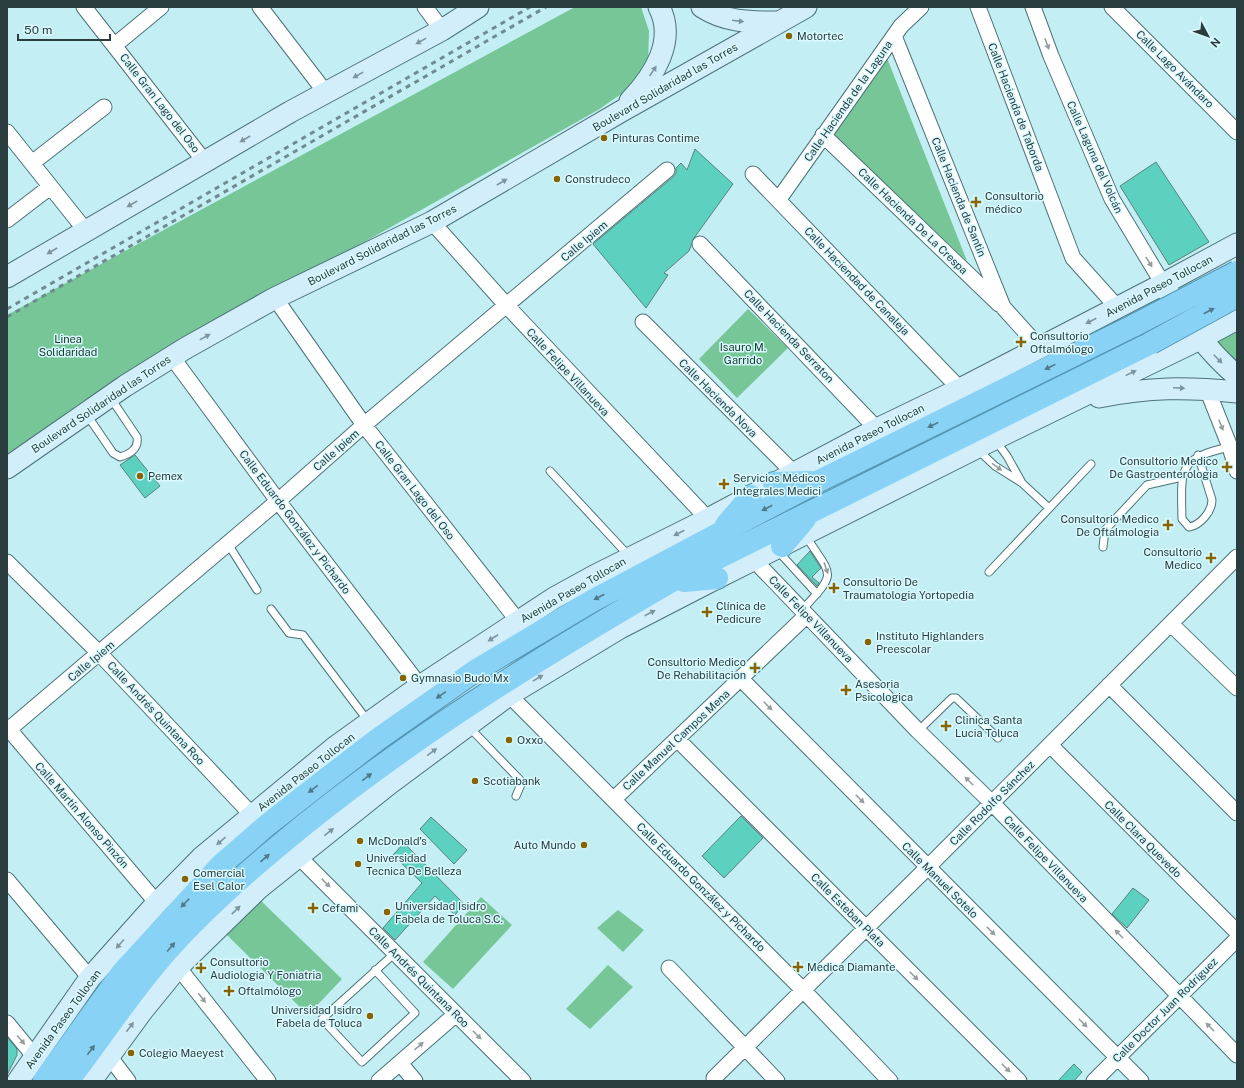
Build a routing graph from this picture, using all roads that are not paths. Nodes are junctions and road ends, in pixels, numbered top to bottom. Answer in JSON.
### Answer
{"nodes":[{"id":1,"x":84,"y":7,"type":"edge"},
{"id":2,"x":161,"y":7,"type":"edge"},
{"id":3,"x":260,"y":7,"type":"edge"},
{"id":4,"x":425,"y":7,"type":"edge"},
{"id":5,"x":478,"y":7,"type":"edge"},
{"id":6,"x":659,"y":7,"type":"edge"},
{"id":7,"x":702,"y":7,"type":"edge"},
{"id":8,"x":806,"y":7,"type":"edge"},
{"id":9,"x":921,"y":7,"type":"edge"},
{"id":10,"x":978,"y":7,"type":"edge"},
{"id":11,"x":1033,"y":7,"type":"edge"},
{"id":12,"x":1112,"y":7,"type":"edge"},
{"id":13,"x":780,"y":22,"type":"junction"},
{"id":14,"x":442,"y":30,"type":"junction"},
{"id":15,"x":894,"y":36,"type":"junction"},
{"id":16,"x":115,"y":45,"type":"junction"},
{"id":17,"x":326,"y":93,"type":"junction"},
{"id":18,"x":104,"y":108,"type":"dead end"},
{"id":19,"x":620,"y":112,"type":"junction"},
{"id":20,"x":7,"y":132,"type":"edge"},
{"id":21,"x":1237,"y":132,"type":"edge"},
{"id":22,"x":824,"y":135,"type":"junction"},
{"id":23,"x":205,"y":162,"type":"junction"},
{"id":24,"x":32,"y":163,"type":"junction"},
{"id":25,"x":667,"y":170,"type":"dead end"},
{"id":26,"x":753,"y":174,"type":"dead end"},
{"id":27,"x":50,"y":187,"type":"junction"},
{"id":28,"x":779,"y":199,"type":"junction"},
{"id":29,"x":7,"y":220,"type":"edge"},
{"id":30,"x":432,"y":222,"type":"junction"},
{"id":31,"x":86,"y":231,"type":"junction"},
{"id":32,"x":700,"y":244,"type":"dead end"},
{"id":33,"x":1237,"y":244,"type":"edge"},
{"id":34,"x":1193,"y":269,"type":"junction"},
{"id":35,"x":1237,"y":272,"type":"edge"},
{"id":36,"x":7,"y":277,"type":"edge"},
{"id":37,"x":1163,"y":284,"type":"junction"},
{"id":38,"x":1237,"y":296,"type":"edge"},
{"id":39,"x":275,"y":298,"type":"junction"},
{"id":40,"x":506,"y":306,"type":"junction"},
{"id":41,"x":1117,"y":307,"type":"junction"},
{"id":42,"x":1003,"y":308,"type":"junction"},
{"id":43,"x":1237,"y":319,"type":"edge"},
{"id":44,"x":643,"y":322,"type":"dead end"},
{"id":45,"x":1200,"y":339,"type":"junction"},
{"id":46,"x":1040,"y":347,"type":"junction"},
{"id":47,"x":172,"y":357,"type":"junction"},
{"id":48,"x":1237,"y":376,"type":"edge"},
{"id":49,"x":960,"y":388,"type":"junction"},
{"id":50,"x":1206,"y":389,"type":"junction"},
{"id":51,"x":1237,"y":392,"type":"edge"},
{"id":52,"x":110,"y":397,"type":"junction"},
{"id":53,"x":1071,"y":403,"type":"junction"},
{"id":54,"x":86,"y":413,"type":"junction"},
{"id":55,"x":364,"y":425,"type":"junction"},
{"id":56,"x":877,"y":429,"type":"junction"},
{"id":57,"x":985,"y":443,"type":"junction"},
{"id":58,"x":1233,"y":449,"type":"edge"},
{"id":59,"x":1198,"y":455,"type":"junction"},
{"id":60,"x":1090,"y":464,"type":"dead end"},
{"id":61,"x":7,"y":468,"type":"edge"},
{"id":62,"x":550,"y":471,"type":"dead end"},
{"id":63,"x":1237,"y":471,"type":"edge"},
{"id":64,"x":794,"y":473,"type":"junction"},
{"id":65,"x":1182,"y":476,"type":"junction"},
{"id":66,"x":819,"y":482,"type":"junction"},
{"id":67,"x":774,"y":483,"type":"junction"},
{"id":68,"x":1022,"y":483,"type":"junction"},
{"id":69,"x":751,"y":496,"type":"joint"},
{"id":70,"x":278,"y":501,"type":"junction"},
{"id":71,"x":1049,"y":508,"type":"junction"},
{"id":72,"x":811,"y":512,"type":"junction"},
{"id":73,"x":714,"y":526,"type":"junction"},
{"id":74,"x":805,"y":535,"type":"junction"},
{"id":75,"x":228,"y":544,"type":"junction"},
{"id":76,"x":779,"y":547,"type":"junction"},
{"id":77,"x":1103,"y":548,"type":"dead end"},
{"id":78,"x":630,"y":558,"type":"junction"},
{"id":79,"x":1237,"y":558,"type":"edge"},
{"id":80,"x":754,"y":560,"type":"junction"},
{"id":81,"x":7,"y":562,"type":"edge"},
{"id":82,"x":989,"y":572,"type":"dead end"},
{"id":83,"x":717,"y":578,"type":"junction"},
{"id":84,"x":672,"y":581,"type":"junction"},
{"id":85,"x":257,"y":590,"type":"dead end"},
{"id":86,"x":817,"y":594,"type":"junction"},
{"id":87,"x":271,"y":609,"type":"dead end"},
{"id":88,"x":804,"y":613,"type":"junction"},
{"id":89,"x":518,"y":621,"type":"junction"},
{"id":90,"x":1170,"y":624,"type":"junction"},
{"id":91,"x":100,"y":654,"type":"junction"},
{"id":92,"x":741,"y":679,"type":"junction"},
{"id":93,"x":1109,"y":685,"type":"junction"},
{"id":94,"x":420,"y":686,"type":"junction"},
{"id":95,"x":1237,"y":688,"type":"edge"},
{"id":96,"x":509,"y":695,"type":"junction"},
{"id":97,"x":369,"y":723,"type":"junction"},
{"id":98,"x":468,"y":726,"type":"junction"},
{"id":99,"x":8,"y":729,"type":"edge"},
{"id":100,"x":918,"y":731,"type":"junction"},
{"id":101,"x":998,"y":738,"type":"dead end"},
{"id":102,"x":677,"y":739,"type":"junction"},
{"id":103,"x":1050,"y":745,"type":"junction"},
{"id":104,"x":516,"y":796,"type":"dead end"},
{"id":105,"x":614,"y":799,"type":"junction"},
{"id":106,"x":992,"y":803,"type":"junction"},
{"id":107,"x":1237,"y":813,"type":"edge"},
{"id":108,"x":252,"y":815,"type":"junction"},
{"id":109,"x":298,"y":856,"type":"junction"},
{"id":110,"x":927,"y":868,"type":"junction"},
{"id":111,"x":7,"y":880,"type":"edge"},
{"id":112,"x":157,"y":903,"type":"junction"},
{"id":113,"x":866,"y":928,"type":"junction"},
{"id":114,"x":1237,"y":932,"type":"edge"},
{"id":115,"x":1237,"y":939,"type":"edge"},
{"id":116,"x":395,"y":953,"type":"junction"},
{"id":117,"x":178,"y":967,"type":"junction"},
{"id":118,"x":669,"y":968,"type":"dead end"},
{"id":119,"x":376,"y":970,"type":"junction"},
{"id":120,"x":90,"y":978,"type":"junction"},
{"id":121,"x":804,"y":991,"type":"junction"},
{"id":122,"x":1179,"y":996,"type":"junction"},
{"id":123,"x":456,"y":1014,"type":"junction"},
{"id":124,"x":7,"y":1024,"type":"edge"},
{"id":125,"x":746,"y":1048,"type":"junction"},
{"id":126,"x":1237,"y":1055,"type":"edge"},
{"id":127,"x":34,"y":1056,"type":"junction"},
{"id":128,"x":109,"y":1056,"type":"junction"},
{"id":129,"x":1118,"y":1057,"type":"junction"},
{"id":130,"x":400,"y":1063,"type":"junction"},
{"id":131,"x":714,"y":1078,"type":"dead end"},
{"id":132,"x":18,"y":1081,"type":"edge"},
{"id":133,"x":44,"y":1081,"type":"edge"},
{"id":134,"x":68,"y":1081,"type":"edge"},
{"id":135,"x":91,"y":1081,"type":"edge"},
{"id":136,"x":128,"y":1081,"type":"edge"},
{"id":137,"x":268,"y":1081,"type":"edge"},
{"id":138,"x":379,"y":1081,"type":"edge"},
{"id":139,"x":415,"y":1081,"type":"edge"},
{"id":140,"x":523,"y":1081,"type":"edge"},
{"id":141,"x":777,"y":1081,"type":"edge"},
{"id":142,"x":890,"y":1081,"type":"edge"},
{"id":143,"x":1019,"y":1081,"type":"edge"},
{"id":144,"x":1094,"y":1081,"type":"edge"},
{"id":145,"x":1141,"y":1081,"type":"edge"}],
"edges":[{"from":1,"to":16,"type":"street","name":"Calle Gran Lago del Oso"},
{"from":2,"to":16,"type":"street"},
{"from":3,"to":17,"type":"street"},
{"from":4,"to":14,"type":"street"},
{"from":5,"to":14,"type":"main road"},
{"from":19,"to":6,"type":"main road","one_way":true},
{"from":7,"to":13,"type":"main road","one_way":true},
{"from":8,"to":13,"type":"main road","name":"Boulevard Solidaridad las Torres"},
{"from":9,"to":15,"type":"street","name":"Calle Hacienda de la Laguna"},
{"from":10,"to":41,"type":"street","name":"Calle Hacienda de Taborda"},
{"from":11,"to":37,"type":"street","name":"Calle Laguna del Volcán","one_way":true},
{"from":12,"to":21,"type":"street","name":"Calle Lago Avándaro"},
{"from":13,"to":19,"type":"main road","name":"Boulevard Solidaridad las Torres"},
{"from":14,"to":17,"type":"main road","one_way":true},
{"from":15,"to":22,"type":"street","name":"Calle Hacienda de la Laguna"},
{"from":15,"to":42,"type":"street","name":"Calle Hacienda de Santin"},
{"from":16,"to":23,"type":"street","name":"Calle Gran Lago del Oso"},
{"from":17,"to":23,"type":"main road","one_way":true},
{"from":18,"to":24,"type":"street"},
{"from":30,"to":19,"type":"main road","name":"Boulevard Solidaridad las Torres","one_way":true},
{"from":20,"to":24,"type":"street"},
{"from":22,"to":28,"type":"street","name":"Calle Hacienda de la Laguna"},
{"from":22,"to":42,"type":"street","name":"Calle Hacienda De La Crespa"},
{"from":23,"to":31,"type":"main road","one_way":true},
{"from":24,"to":27,"type":"street"},
{"from":25,"to":40,"type":"street","name":"Calle Ipiem"},
{"from":26,"to":28,"type":"street","name":"Calle Haciendad de Canaleja"},
{"from":27,"to":29,"type":"street"},
{"from":27,"to":31,"type":"street"},
{"from":28,"to":49,"type":"street","name":"Calle Haciendad de Canaleja"},
{"from":30,"to":39,"type":"main road","name":"Boulevard Solidaridad las Torres"},
{"from":30,"to":40,"type":"street","name":"Calle Felipe Villanueva"},
{"from":31,"to":36,"type":"main road","one_way":true},
{"from":32,"to":56,"type":"street","name":"Calle Hacienda Serraton"},
{"from":33,"to":34,"type":"main road","name":"Avenida Paseo Tollocan"},
{"from":34,"to":37,"type":"main road","name":"Avenida Paseo Tollocan"},
{"from":34,"to":38,"type":"main road"},
{"from":35,"to":66,"type":"highway","name":"Avenida Paseo Tollocan","one_way":true,"bridge":true},
{"from":37,"to":41,"type":"main road","name":"Avenida Paseo Tollocan"},
{"from":37,"to":45,"type":"main road","name":"Calle Laguna del Volcán"},
{"from":72,"to":38,"type":"highway","one_way":true,"bridge":true},
{"from":47,"to":39,"type":"main road","name":"Boulevard Solidaridad las Torres","one_way":true},
{"from":39,"to":55,"type":"street","name":"Calle Gran Lago del Oso"},
{"from":40,"to":55,"type":"street","name":"Calle Ipiem"},
{"from":40,"to":73,"type":"street","name":"Calle Felipe Villanueva"},
{"from":41,"to":46,"type":"main road","name":"Avenida Paseo Tollocan","one_way":true},
{"from":42,"to":46,"type":"street","name":"Calle Hacienda de Santin"},
{"from":43,"to":45,"type":"main road"},
{"from":44,"to":64,"type":"street","name":"Calle Hacienda Nova"},
{"from":45,"to":48,"type":"main road","name":"Calle Laguna del Volcán","one_way":true},
{"from":53,"to":45,"type":"main road","one_way":true},
{"from":46,"to":49,"type":"main road","name":"Avenida Paseo Tollocan"},
{"from":47,"to":52,"type":"main road","name":"Boulevard Solidaridad las Torres"},
{"from":47,"to":70,"type":"street","name":"Calle Eduardo González y Pichardo"},
{"from":49,"to":56,"type":"main road","name":"Avenida Paseo Tollocan"},
{"from":50,"to":51,"type":"main road"},
{"from":53,"to":50,"type":"main road","one_way":true},
{"from":50,"to":58,"type":"street","one_way":true},
{"from":52,"to":54,"type":"main road","name":"Boulevard Solidaridad las Torres"},
{"from":52,"to":54,"type":"lane"},
{"from":53,"to":57,"type":"main road"},
{"from":54,"to":61,"type":"main road","name":"Boulevard Solidaridad las Torres"},
{"from":55,"to":70,"type":"street","name":"Calle Ipiem"},
{"from":55,"to":89,"type":"street","name":"Calle Gran Lago del Oso"},
{"from":56,"to":64,"type":"main road","name":"Avenida Paseo Tollocan"},
{"from":57,"to":68,"type":"lane"},
{"from":57,"to":68,"type":"lane","one_way":true},
{"from":57,"to":74,"type":"main road"},
{"from":58,"to":59,"type":"lane"},
{"from":58,"to":63,"type":"street"},
{"from":59,"to":65,"type":"lane"},
{"from":59,"to":65,"type":"lane"},
{"from":60,"to":71,"type":"lane"},
{"from":62,"to":78,"type":"lane"},
{"from":64,"to":67,"type":"main road","name":"Avenida Paseo Tollocan"},
{"from":65,"to":77,"type":"lane"},
{"from":66,"to":67,"type":"highway"},
{"from":66,"to":73,"type":"highway","name":"Avenida Paseo Tollocan","one_way":true},
{"from":67,"to":69,"type":"main road","name":"Avenida Paseo Tollocan"},
{"from":68,"to":71,"type":"lane"},
{"from":69,"to":73,"type":"highway"},
{"from":70,"to":75,"type":"street","name":"Calle Ipiem"},
{"from":70,"to":94,"type":"street","name":"Calle Eduardo González y Pichardo"},
{"from":71,"to":82,"type":"lane"},
{"from":72,"to":76,"type":"highway"},
{"from":72,"to":84,"type":"highway"},
{"from":73,"to":78,"type":"main road","name":"Avenida Paseo Tollocan","one_way":true},
{"from":73,"to":133,"type":"highway","name":"Avenida Paseo Tollocan","one_way":true},
{"from":74,"to":76,"type":"main road"},
{"from":74,"to":86,"type":"lane","one_way":true},
{"from":75,"to":85,"type":"lane"},
{"from":75,"to":91,"type":"street","name":"Calle Ipiem"},
{"from":76,"to":80,"type":"main road"},
{"from":76,"to":86,"type":"lane"},
{"from":78,"to":89,"type":"main road","name":"Avenida Paseo Tollocan"},
{"from":79,"to":90,"type":"street","name":"Calle Rodolfo Sánchez"},
{"from":80,"to":83,"type":"main road"},
{"from":80,"to":88,"type":"street","name":"Calle Felipe Villanueva"},
{"from":81,"to":91,"type":"street","name":"Calle Andrés Quintana Roo"},
{"from":83,"to":84,"type":"highway"},
{"from":96,"to":83,"type":"main road","one_way":true},
{"from":134,"to":84,"type":"highway","one_way":true},
{"from":86,"to":88,"type":"lane"},
{"from":87,"to":97,"type":"lane"},
{"from":88,"to":92,"type":"street","name":"Calle Manuel Campos Mena"},
{"from":88,"to":100,"type":"street","name":"Calle Felipe Villanueva"},
{"from":89,"to":94,"type":"main road","name":"Avenida Paseo Tollocan","one_way":true},
{"from":90,"to":93,"type":"street","name":"Calle Rodolfo Sánchez"},
{"from":90,"to":95,"type":"street"},
{"from":91,"to":99,"type":"street","name":"Calle Ipiem"},
{"from":91,"to":108,"type":"street","name":"Calle Andrés Quintana Roo"},
{"from":92,"to":102,"type":"street","name":"Calle Manuel Campos Mena"},
{"from":92,"to":110,"type":"street","name":"Calle Manuel Sotelo","one_way":true},
{"from":93,"to":103,"type":"street","name":"Calle Rodolfo Sánchez"},
{"from":93,"to":107,"type":"street"},
{"from":94,"to":97,"type":"main road","name":"Avenida Paseo Tollocan"},
{"from":96,"to":98,"type":"main road"},
{"from":96,"to":105,"type":"street","name":"Calle Eduardo González y Pichardo"},
{"from":97,"to":108,"type":"main road","name":"Avenida Paseo Tollocan"},
{"from":98,"to":104,"type":"lane"},
{"from":109,"to":98,"type":"main road","one_way":true},
{"from":99,"to":112,"type":"street","name":"Calle Martín Alonso Pinzón"},
{"from":100,"to":101,"type":"lane"},
{"from":106,"to":100,"type":"street","name":"Calle Felipe Villanueva","one_way":true},
{"from":102,"to":105,"type":"street","name":"Calle Manuel Campos Mena"},
{"from":102,"to":113,"type":"street","name":"Calle Esteban Plata"},
{"from":103,"to":106,"type":"street","name":"Calle Rodolfo Sánchez"},
{"from":103,"to":114,"type":"street","name":"Calle Clara Quevedo"},
{"from":105,"to":121,"type":"street","name":"Calle Eduardo González y Pichardo"},
{"from":106,"to":110,"type":"street","name":"Calle Rodolfo Sánchez"},
{"from":122,"to":106,"type":"street","name":"Calle Felipe Villanueva","one_way":true},
{"from":108,"to":112,"type":"main road","name":"Avenida Paseo Tollocan","one_way":true},
{"from":109,"to":116,"type":"street","name":"Calle Andrés Quintana Roo","one_way":true},
{"from":117,"to":109,"type":"main road","one_way":true},
{"from":110,"to":113,"type":"street","name":"Calle Rodolfo Sánchez"},
{"from":110,"to":129,"type":"street","name":"Calle Manuel Sotelo","one_way":true},
{"from":111,"to":120,"type":"street"},
{"from":112,"to":120,"type":"main road","name":"Avenida Paseo Tollocan","one_way":true},
{"from":113,"to":121,"type":"street","name":"Calle Rodolfo Sánchez"},
{"from":113,"to":143,"type":"street","name":"Calle Esteban Plata","one_way":true},
{"from":115,"to":122,"type":"street","name":"Calle Doctor Juan Rodríguez"},
{"from":116,"to":119,"type":"lane"},
{"from":116,"to":123,"type":"street","name":"Calle Andrés Quintana Roo"},
{"from":128,"to":117,"type":"main road","one_way":true},
{"from":117,"to":137,"type":"street","one_way":true},
{"from":118,"to":125,"type":"street"},
{"from":119,"to":119,"type":"lane"},
{"from":120,"to":127,"type":"main road","name":"Avenida Paseo Tollocan"},
{"from":121,"to":125,"type":"street","name":"Calle Rodolfo Sánchez"},
{"from":121,"to":142,"type":"street","name":"Calle Eduardo González y Pichardo"},
{"from":126,"to":122,"type":"street","name":"Calle Felipe Villanueva","one_way":true},
{"from":122,"to":129,"type":"street","name":"Calle Doctor Juan Rodríguez"},
{"from":130,"to":123,"type":"street","one_way":true},
{"from":123,"to":140,"type":"street","name":"Calle Andrés Quintana Roo","one_way":true},
{"from":124,"to":127,"type":"street","one_way":true},
{"from":125,"to":131,"type":"street","name":"Calle Rodolfo Sánchez"},
{"from":125,"to":141,"type":"street"},
{"from":127,"to":132,"type":"main road","name":"Avenida Paseo Tollocan"},
{"from":128,"to":135,"type":"main road"},
{"from":128,"to":136,"type":"street"},
{"from":129,"to":144,"type":"street","name":"Calle Doctor Juan Rodríguez"},
{"from":129,"to":145,"type":"street","name":"Calle Manuel Sotelo"},
{"from":130,"to":138,"type":"street"},
{"from":130,"to":139,"type":"street"}]}
